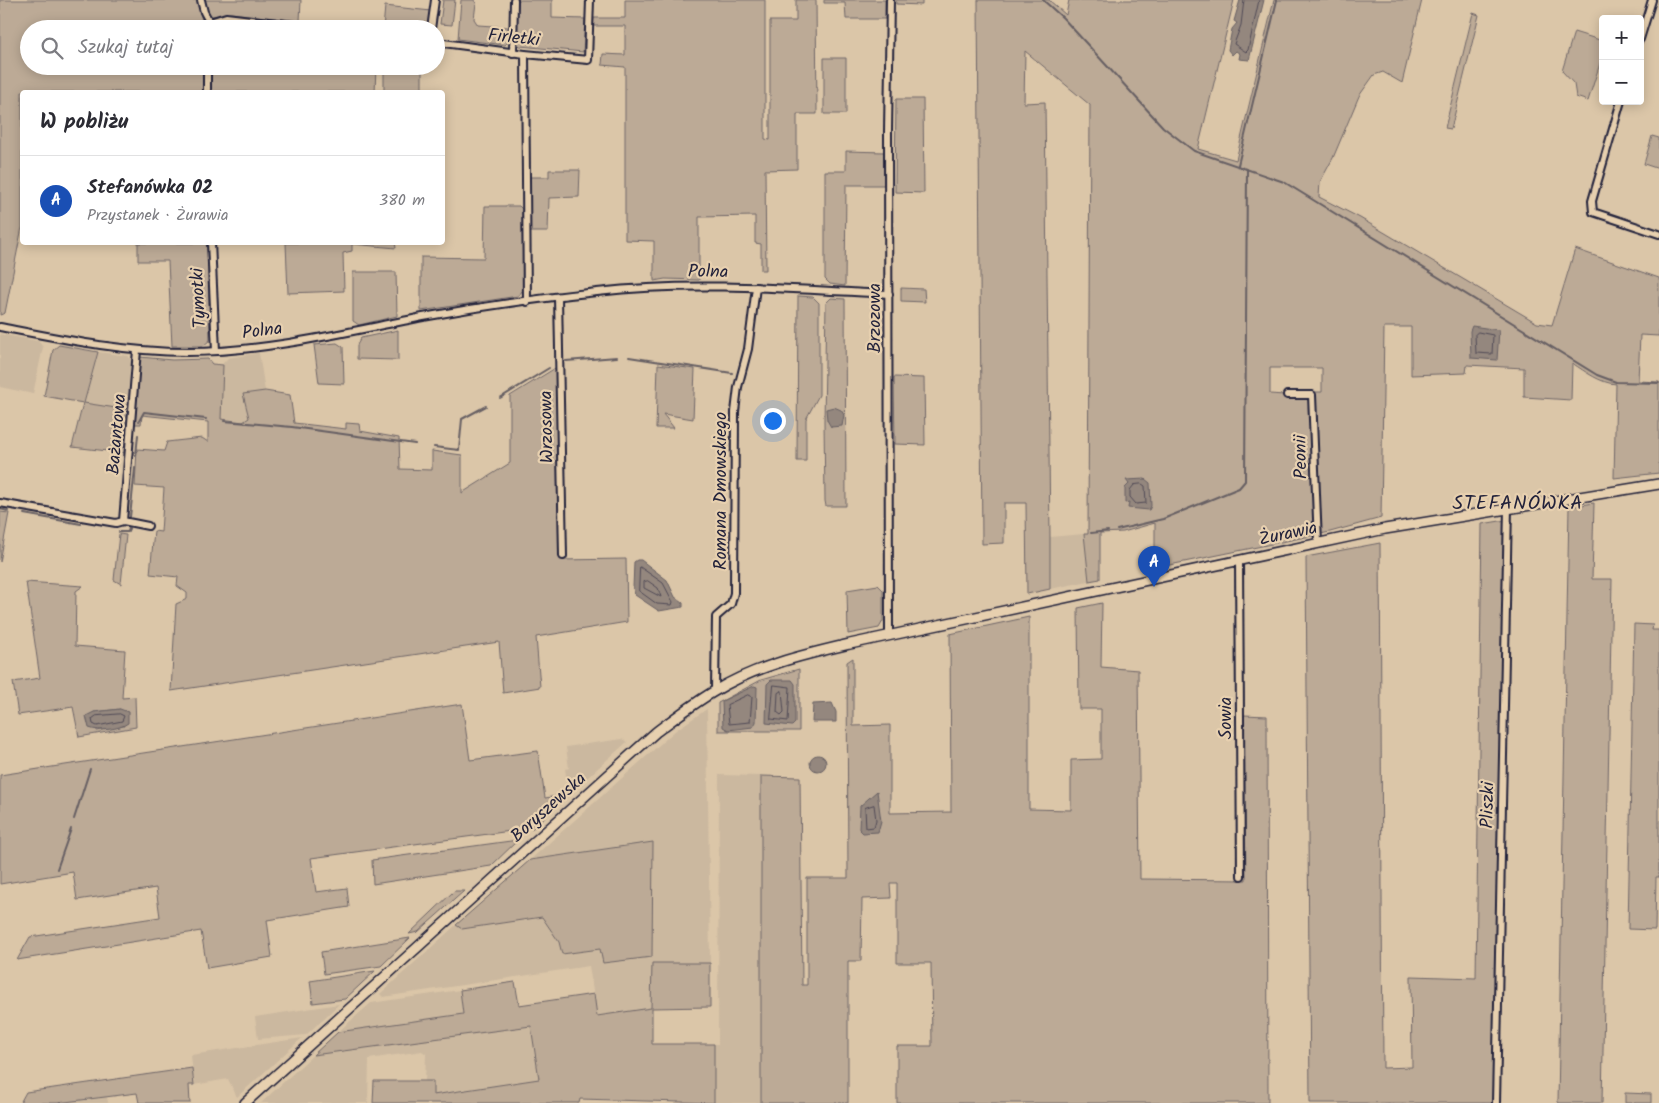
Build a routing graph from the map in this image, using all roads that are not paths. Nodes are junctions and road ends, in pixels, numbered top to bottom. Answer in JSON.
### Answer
{"nodes":[{"id":1,"x":201,"y":0,"type":"edge"},
{"id":2,"x":435,"y":0,"type":"edge"},
{"id":3,"x":514,"y":0,"type":"edge"},
{"id":4,"x":590,"y":0,"type":"edge"},
{"id":5,"x":890,"y":0,"type":"edge"},
{"id":6,"x":1652,"y":0,"type":"edge"},
{"id":7,"x":207,"y":20,"type":"edge"},
{"id":8,"x":217,"y":20,"type":"edge"},
{"id":9,"x":251,"y":20,"type":"edge"},
{"id":10,"x":432,"y":20,"type":"edge"},
{"id":11,"x":1644,"y":26,"type":"edge"},
{"id":12,"x":445,"y":43,"type":"edge"},
{"id":13,"x":513,"y":53,"type":"junction"},
{"id":14,"x":525,"y":54,"type":"junction"},
{"id":15,"x":207,"y":75,"type":"edge"},
{"id":16,"x":207,"y":90,"type":"edge"},
{"id":17,"x":1620,"y":105,"type":"edge"},
{"id":18,"x":1659,"y":234,"type":"edge"},
{"id":19,"x":211,"y":245,"type":"edge"},
{"id":20,"x":756,"y":287,"type":"junction"},
{"id":21,"x":889,"y":294,"type":"junction"},
{"id":22,"x":558,"y":297,"type":"junction"},
{"id":23,"x":527,"y":302,"type":"junction"},
{"id":24,"x":0,"y":327,"type":"edge"},
{"id":25,"x":138,"y":350,"type":"junction"},
{"id":26,"x":216,"y":351,"type":"junction"},
{"id":27,"x":1287,"y":395,"type":"dead end"},
{"id":28,"x":1659,"y":484,"type":"edge"},
{"id":29,"x":0,"y":503,"type":"edge"},
{"id":30,"x":1508,"y":507,"type":"junction"},
{"id":31,"x":123,"y":521,"type":"junction"},
{"id":32,"x":148,"y":526,"type":"dead end"},
{"id":33,"x":1318,"y":543,"type":"junction"},
{"id":34,"x":563,"y":556,"type":"dead end"},
{"id":35,"x":1239,"y":560,"type":"junction"},
{"id":36,"x":926,"y":628,"type":"joint"},
{"id":37,"x":889,"y":635,"type":"junction"},
{"id":38,"x":715,"y":690,"type":"junction"},
{"id":39,"x":1241,"y":876,"type":"dead end"},
{"id":40,"x":245,"y":1103,"type":"edge"},
{"id":41,"x":1496,"y":1103,"type":"edge"}],
"edges":[{"from":1,"to":7,"type":"street"},
{"from":2,"to":10,"type":"street"},
{"from":3,"to":13,"type":"street"},
{"from":4,"to":14,"type":"street","name":"Firletki"},
{"from":5,"to":21,"type":"street","name":"Brzozowa"},
{"from":6,"to":11,"type":"street"},
{"from":8,"to":9,"type":"street"},
{"from":12,"to":13,"type":"street","name":"Firletki"},
{"from":13,"to":14,"type":"street","name":"Firletki"},
{"from":14,"to":23,"type":"street"},
{"from":15,"to":16,"type":"street"},
{"from":17,"to":18,"type":"street"},
{"from":19,"to":26,"type":"street","name":"Tymotki"},
{"from":20,"to":21,"type":"street","name":"Polna"},
{"from":20,"to":22,"type":"street","name":"Polna"},
{"from":20,"to":38,"type":"street","name":"Romana Dmowskiego"},
{"from":21,"to":37,"type":"street","name":"Brzozowa"},
{"from":22,"to":23,"type":"street","name":"Polna"},
{"from":22,"to":34,"type":"street","name":"Wrzosowa"},
{"from":23,"to":26,"type":"street","name":"Polna"},
{"from":24,"to":25,"type":"street","name":"Polna"},
{"from":25,"to":26,"type":"street","name":"Polna"},
{"from":25,"to":31,"type":"street","name":"Bażantowa"},
{"from":27,"to":33,"type":"street","name":"Peonii"},
{"from":28,"to":30,"type":"main road","name":"Żurawia"},
{"from":29,"to":31,"type":"street"},
{"from":30,"to":33,"type":"main road","name":"Żurawia"},
{"from":30,"to":41,"type":"street","name":"Pliszki"},
{"from":31,"to":32,"type":"street"},
{"from":33,"to":35,"type":"main road","name":"Żurawia"},
{"from":35,"to":36,"type":"main road","name":"Żurawia"},
{"from":35,"to":39,"type":"street","name":"Sowia"},
{"from":36,"to":37,"type":"main road","name":"Boryszewska"},
{"from":37,"to":38,"type":"main road","name":"Boryszewska"},
{"from":38,"to":40,"type":"main road","name":"Boryszewska"}]}
